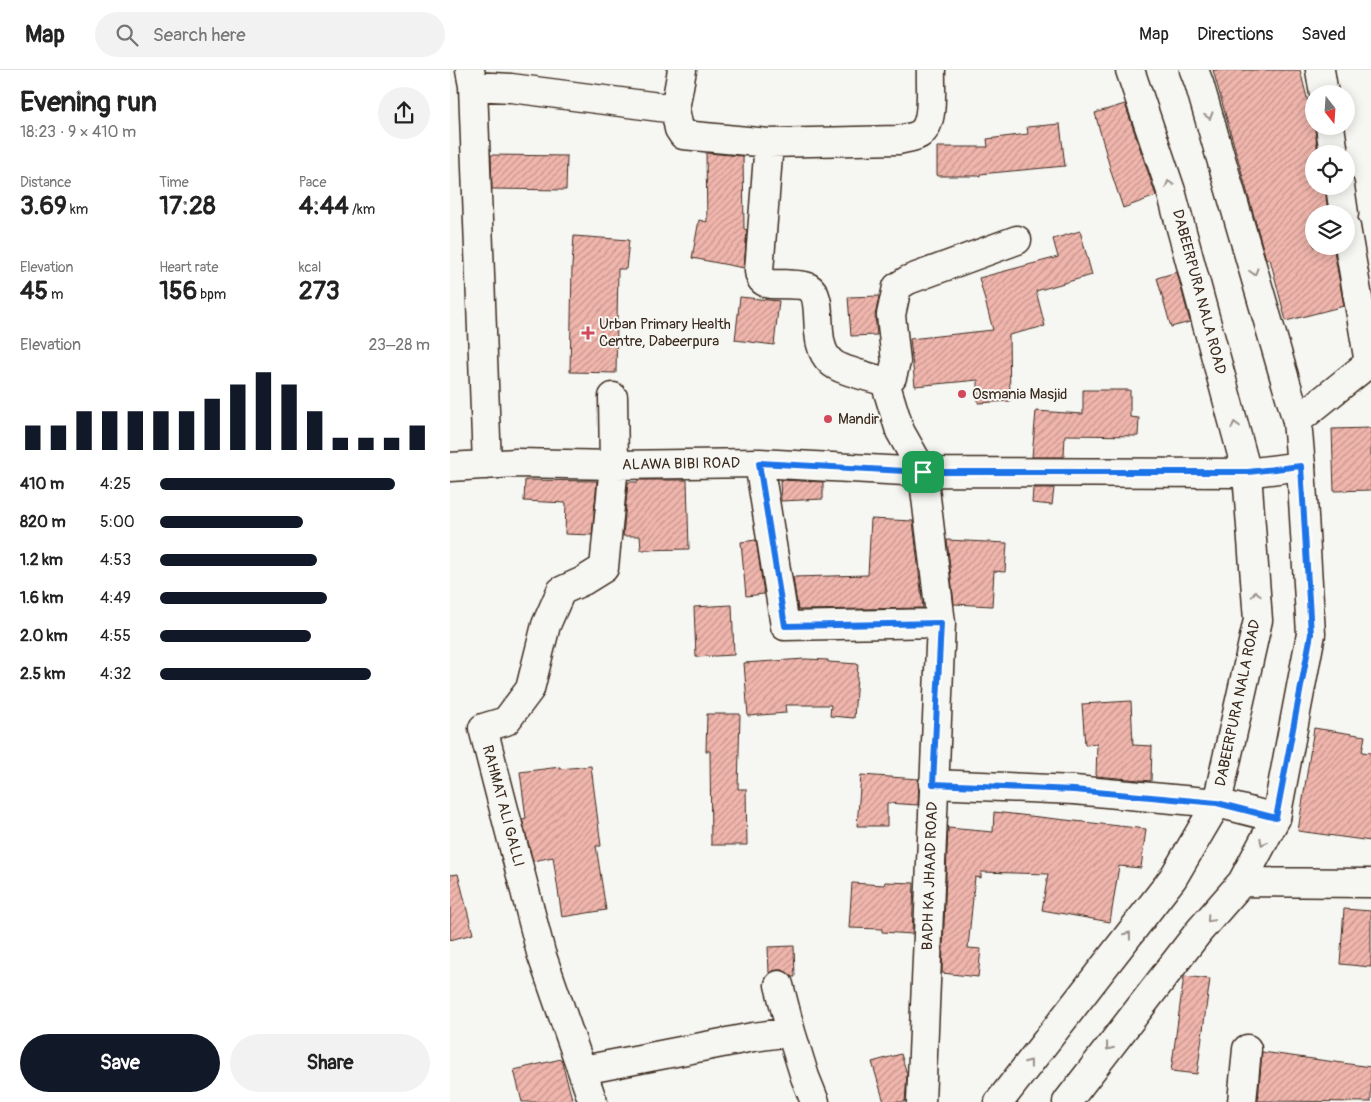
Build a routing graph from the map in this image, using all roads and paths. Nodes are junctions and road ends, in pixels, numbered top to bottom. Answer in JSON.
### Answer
{"nodes":[{"id":1,"x":682,"y":70,"type":"edge"},
{"id":2,"x":930,"y":70,"type":"edge"},
{"id":3,"x":1130,"y":70,"type":"edge"},
{"id":4,"x":1194,"y":70,"type":"edge"},
{"id":5,"x":1320,"y":70,"type":"edge"},
{"id":6,"x":472,"y":78,"type":"edge"},
{"id":7,"x":1322,"y":85,"type":"edge"},
{"id":8,"x":675,"y":109,"type":"junction"},
{"id":9,"x":769,"y":143,"type":"junction"},
{"id":10,"x":1017,"y":240,"type":"dead end"},
{"id":11,"x":1351,"y":255,"type":"edge"},
{"id":12,"x":1370,"y":363,"type":"edge"},
{"id":13,"x":886,"y":382,"type":"junction"},
{"id":14,"x":613,"y":397,"type":"dead end"},
{"id":15,"x":1297,"y":421,"type":"junction"},
{"id":16,"x":759,"y":463,"type":"junction"},
{"id":17,"x":487,"y":465,"type":"junction"},
{"id":18,"x":614,"y":465,"type":"junction"},
{"id":19,"x":1301,"y":466,"type":"junction"},
{"id":20,"x":450,"y":468,"type":"edge"},
{"id":21,"x":923,"y":472,"type":"junction"},
{"id":22,"x":1248,"y":472,"type":"junction"},
{"id":23,"x":941,"y":623,"type":"junction"},
{"id":24,"x":933,"y":784,"type":"junction"},
{"id":25,"x":1217,"y":803,"type":"junction"},
{"id":26,"x":1276,"y":818,"type":"junction"},
{"id":27,"x":1242,"y":882,"type":"junction"},
{"id":28,"x":1371,"y":883,"type":"edge"},
{"id":29,"x":779,"y":985,"type":"dead end"},
{"id":30,"x":791,"y":1032,"type":"junction"},
{"id":31,"x":1247,"y":1048,"type":"dead end"},
{"id":32,"x":583,"y":1070,"type":"junction"},
{"id":33,"x":593,"y":1102,"type":"edge"},
{"id":34,"x":815,"y":1102,"type":"edge"},
{"id":35,"x":921,"y":1102,"type":"edge"},
{"id":36,"x":999,"y":1102,"type":"edge"},
{"id":37,"x":1067,"y":1102,"type":"edge"},
{"id":38,"x":1242,"y":1102,"type":"edge"}],
"edges":[{"from":1,"to":8,"type":"street"},
{"from":2,"to":9,"type":"street"},
{"from":22,"to":3,"type":"street","name":"DABEERPURA NALA ROAD","one_way":true},
{"from":4,"to":15,"type":"street","one_way":true},
{"from":5,"to":7,"type":"street"},
{"from":6,"to":8,"type":"street"},
{"from":6,"to":17,"type":"street"},
{"from":8,"to":9,"type":"street"},
{"from":9,"to":13,"type":"street"},
{"from":10,"to":13,"type":"street"},
{"from":11,"to":12,"type":"street"},
{"from":12,"to":15,"type":"street"},
{"from":13,"to":21,"type":"street"},
{"from":14,"to":18,"type":"street"},
{"from":15,"to":19,"type":"street"},
{"from":16,"to":18,"type":"street","name":"ALAWA BIBI ROAD"},
{"from":16,"to":21,"type":"street","name":"ALAWA BIBI ROAD"},
{"from":16,"to":23,"type":"street"},
{"from":17,"to":18,"type":"street","name":"ALAWA BIBI ROAD"},
{"from":17,"to":20,"type":"street","name":"ALAWA BIBI ROAD"},
{"from":18,"to":32,"type":"street","name":"RAHMAT ALI GALLI"},
{"from":19,"to":22,"type":"street","name":"ALAWA BIBI ROAD"},
{"from":19,"to":26,"type":"street"},
{"from":21,"to":22,"type":"street","name":"ALAWA BIBI ROAD"},
{"from":21,"to":23,"type":"street","name":"BADH KA JHAAD ROAD"},
{"from":25,"to":22,"type":"street","name":"DABEERPURA NALA ROAD","one_way":true},
{"from":23,"to":24,"type":"street","name":"BADH KA JHAAD ROAD"},
{"from":24,"to":25,"type":"street"},
{"from":24,"to":35,"type":"street","name":"BADH KA JHAAD ROAD"},
{"from":25,"to":26,"type":"street"},
{"from":36,"to":25,"type":"street","name":"DABEERPURA NALA ROAD","one_way":true},
{"from":26,"to":27,"type":"street","one_way":true},
{"from":27,"to":28,"type":"street"},
{"from":27,"to":37,"type":"street","one_way":true},
{"from":29,"to":30,"type":"street"},
{"from":30,"to":32,"type":"street"},
{"from":30,"to":34,"type":"street"},
{"from":31,"to":38,"type":"street"},
{"from":32,"to":33,"type":"street","name":"RAHMAT ALI GALLI"}]}
